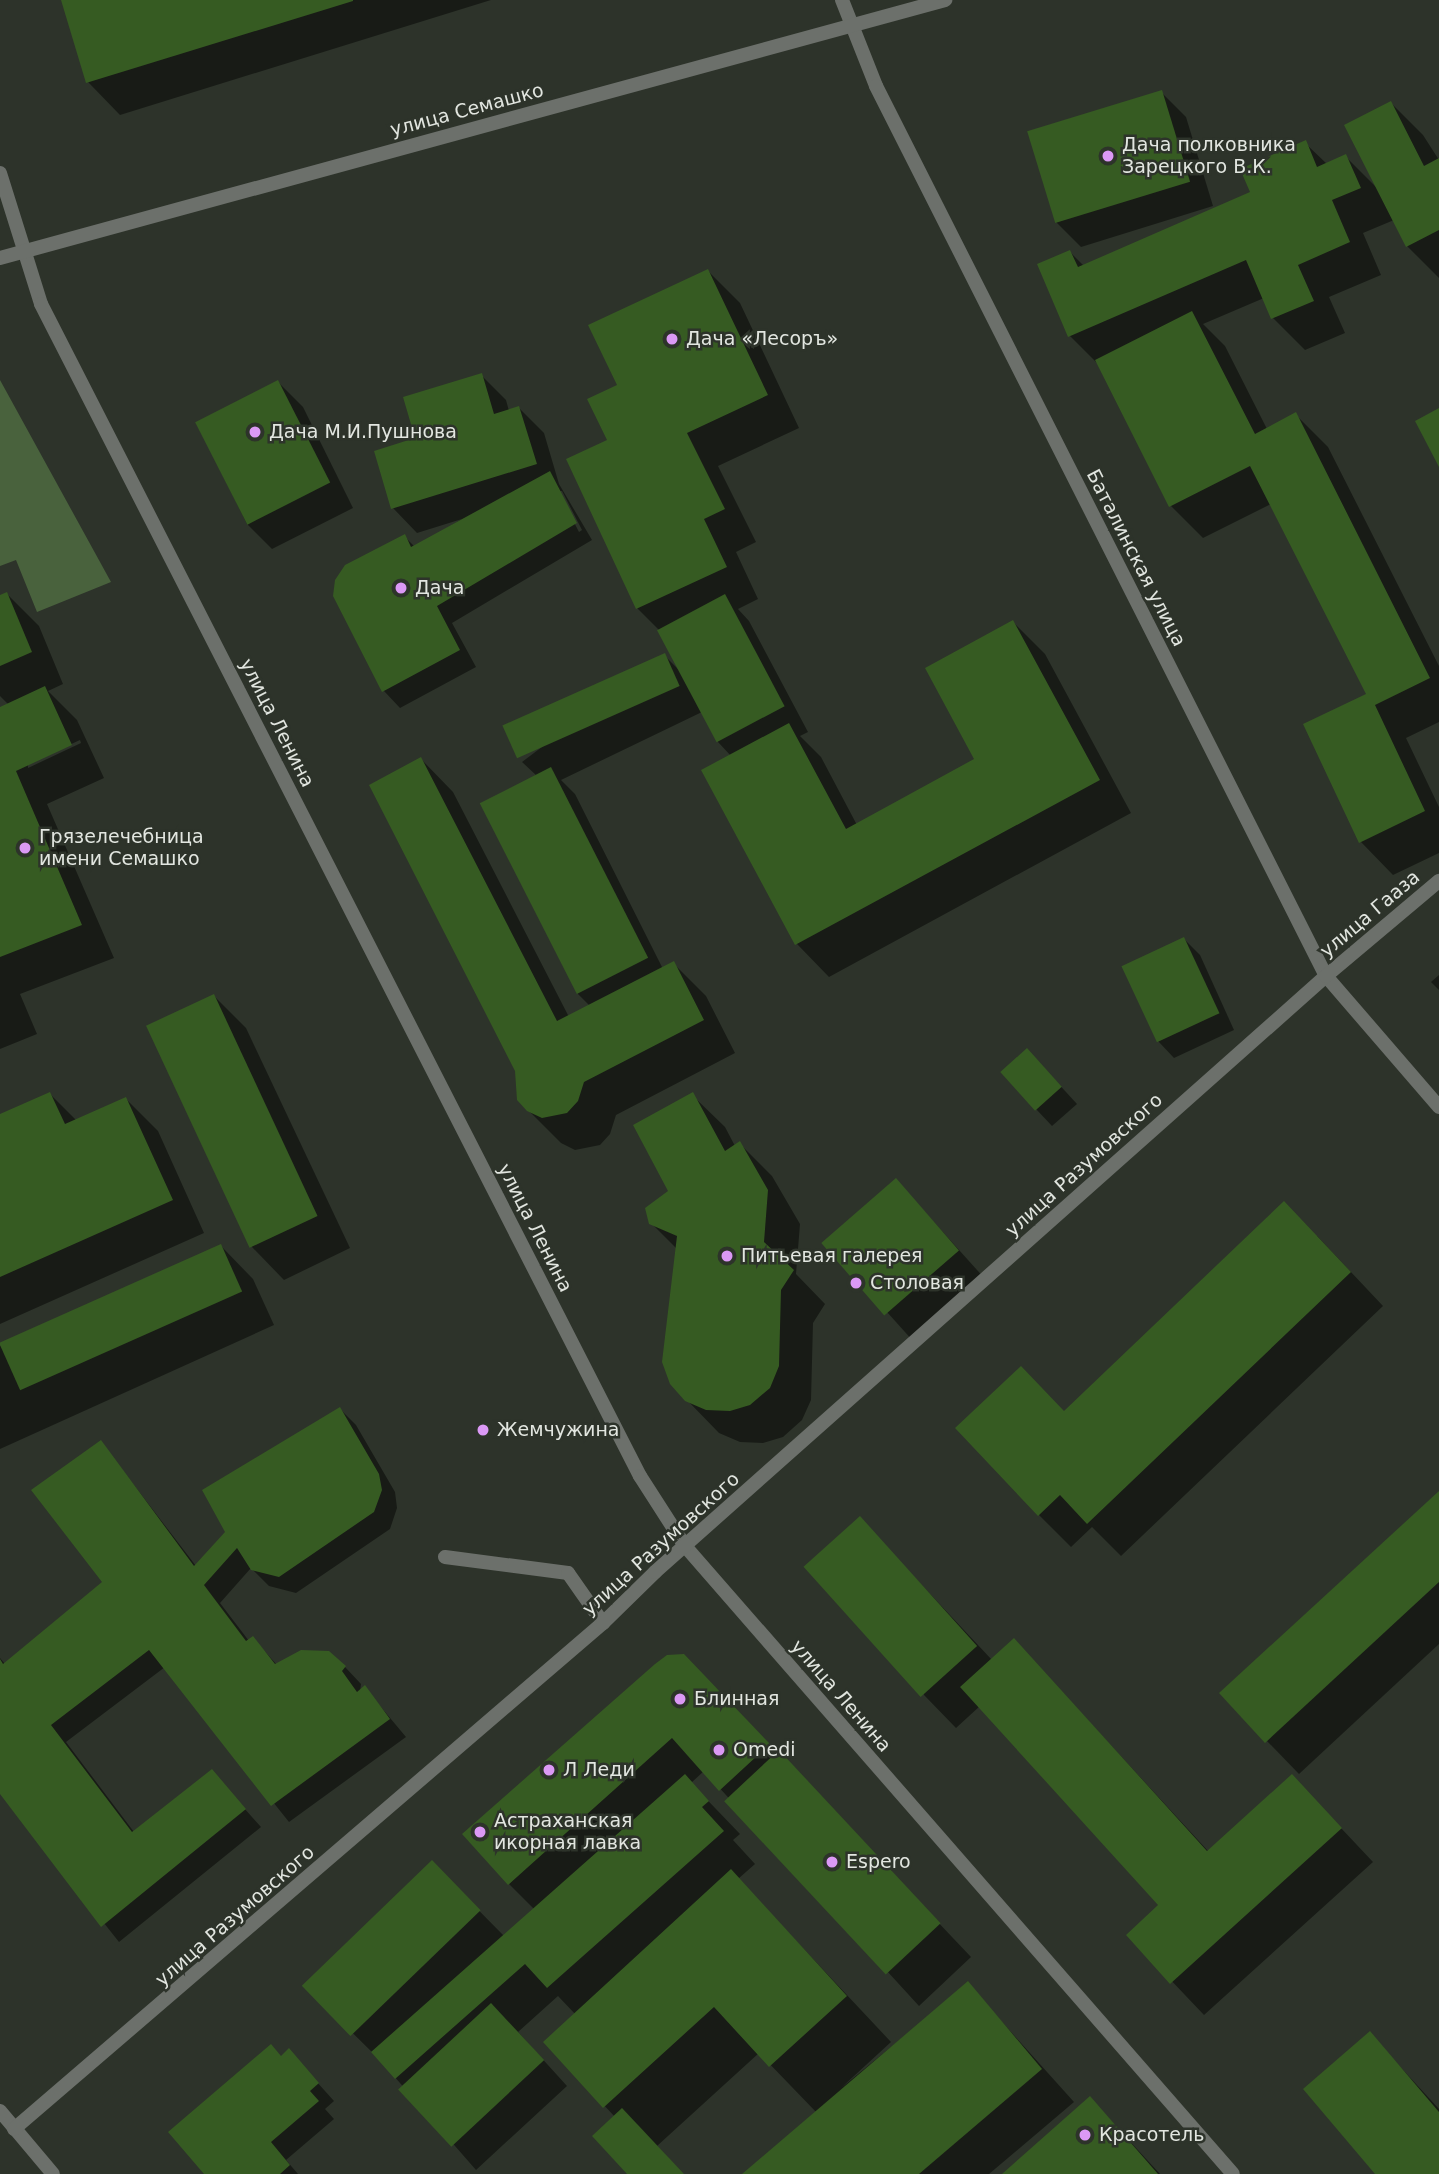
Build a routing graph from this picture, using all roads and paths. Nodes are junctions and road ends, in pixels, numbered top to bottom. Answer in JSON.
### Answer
{"nodes":[{"id":1,"x":842,"y":0,"type":"edge"},
{"id":2,"x":945,"y":0,"type":"edge"},
{"id":3,"x":850,"y":26,"type":"junction"},
{"id":4,"x":0,"y":173,"type":"edge"},
{"id":5,"x":22,"y":252,"type":"junction"},
{"id":6,"x":0,"y":258,"type":"edge"},
{"id":7,"x":1439,"y":881,"type":"edge"},
{"id":8,"x":1326,"y":976,"type":"junction"},
{"id":9,"x":1439,"y":1107,"type":"edge"},
{"id":10,"x":685,"y":1546,"type":"junction"},
{"id":11,"x":445,"y":1557,"type":"dead end"},
{"id":12,"x":603,"y":1623,"type":"junction"},
{"id":13,"x":0,"y":2111,"type":"edge"},
{"id":14,"x":14,"y":2129,"type":"junction"},
{"id":15,"x":53,"y":2174,"type":"edge"},
{"id":16,"x":1233,"y":2174,"type":"edge"}],
"edges":[{"from":1,"to":3,"type":"street","name":"Баталинская улица"},
{"from":2,"to":3,"type":"street","name":"улица Семашко"},
{"from":3,"to":5,"type":"street","name":"улица Семашко"},
{"from":3,"to":8,"type":"street","name":"Баталинская улица"},
{"from":4,"to":5,"type":"street","name":"улица Ленина"},
{"from":5,"to":6,"type":"street","name":"улица Семашко"},
{"from":5,"to":10,"type":"street","name":"улица Ленина"},
{"from":7,"to":8,"type":"street","name":"улица Гааза"},
{"from":8,"to":9,"type":"street","name":"Баталинская улица"},
{"from":8,"to":10,"type":"street","name":"улица Разумовского"},
{"from":10,"to":12,"type":"street","name":"улица Разумовского"},
{"from":10,"to":16,"type":"street","name":"улица Ленина"},
{"from":11,"to":12,"type":"street"},
{"from":12,"to":14,"type":"street","name":"улица Разумовского"},
{"from":13,"to":14,"type":"street"},
{"from":14,"to":15,"type":"street"}]}
